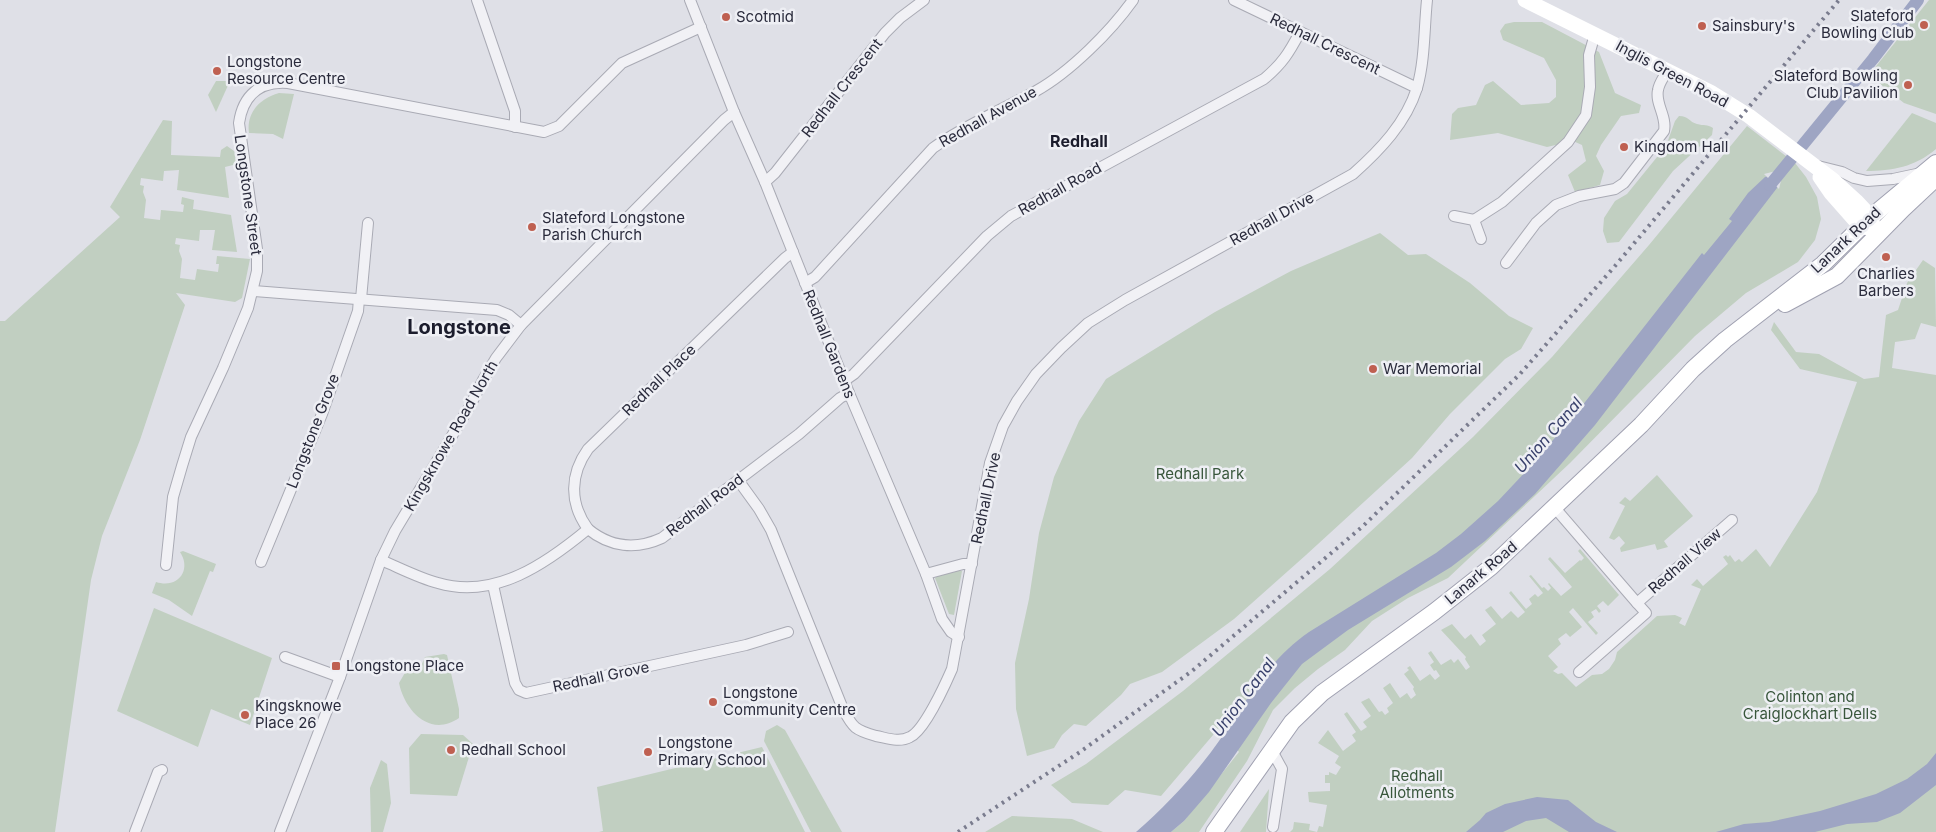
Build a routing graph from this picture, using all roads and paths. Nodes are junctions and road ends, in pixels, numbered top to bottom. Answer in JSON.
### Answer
{"nodes":[{"id":1,"x":477,"y":0,"type":"edge"},
{"id":2,"x":690,"y":0,"type":"edge"},
{"id":3,"x":924,"y":0,"type":"edge"},
{"id":4,"x":1133,"y":0,"type":"edge"},
{"id":5,"x":1234,"y":0,"type":"edge"},
{"id":6,"x":1427,"y":0,"type":"edge"},
{"id":7,"x":1525,"y":0,"type":"edge"},
{"id":8,"x":701,"y":27,"type":"junction"},
{"id":9,"x":1300,"y":32,"type":"junction"},
{"id":10,"x":1595,"y":34,"type":"junction"},
{"id":11,"x":1667,"y":71,"type":"junction"},
{"id":12,"x":1417,"y":88,"type":"junction"},
{"id":13,"x":734,"y":112,"type":"junction"},
{"id":14,"x":515,"y":128,"type":"junction"},
{"id":15,"x":1810,"y":163,"type":"junction"},
{"id":16,"x":1932,"y":171,"type":"edge"},
{"id":17,"x":765,"y":182,"type":"junction"},
{"id":18,"x":1454,"y":216,"type":"dead end"},
{"id":19,"x":1474,"y":220,"type":"junction"},
{"id":20,"x":368,"y":223,"type":"dead end"},
{"id":21,"x":1872,"y":228,"type":"junction"},
{"id":22,"x":1481,"y":239,"type":"dead end"},
{"id":23,"x":793,"y":252,"type":"junction"},
{"id":24,"x":1506,"y":262,"type":"dead end"},
{"id":25,"x":806,"y":283,"type":"junction"},
{"id":26,"x":253,"y":291,"type":"junction"},
{"id":27,"x":360,"y":299,"type":"junction"},
{"id":28,"x":521,"y":325,"type":"junction"},
{"id":29,"x":844,"y":381,"type":"junction"},
{"id":30,"x":849,"y":393,"type":"junction"},
{"id":31,"x":738,"y":480,"type":"junction"},
{"id":32,"x":1555,"y":508,"type":"junction"},
{"id":33,"x":1732,"y":520,"type":"dead end"},
{"id":34,"x":588,"y":529,"type":"junction"},
{"id":35,"x":381,"y":560,"type":"junction"},
{"id":36,"x":261,"y":562,"type":"dead end"},
{"id":37,"x":972,"y":564,"type":"junction"},
{"id":38,"x":166,"y":565,"type":"dead end"},
{"id":39,"x":926,"y":574,"type":"junction"},
{"id":40,"x":493,"y":584,"type":"junction"},
{"id":41,"x":1637,"y":603,"type":"junction"},
{"id":42,"x":788,"y":632,"type":"dead end"},
{"id":43,"x":959,"y":637,"type":"junction"},
{"id":44,"x":285,"y":657,"type":"dead end"},
{"id":45,"x":1579,"y":672,"type":"dead end"},
{"id":46,"x":340,"y":677,"type":"junction"},
{"id":47,"x":1271,"y":749,"type":"junction"},
{"id":48,"x":162,"y":770,"type":"dead end"},
{"id":49,"x":1274,"y":827,"type":"dead end"},
{"id":50,"x":135,"y":832,"type":"edge"},
{"id":51,"x":280,"y":832,"type":"edge"},
{"id":52,"x":1214,"y":832,"type":"edge"}],
"edges":[{"from":1,"to":14,"type":"street"},
{"from":2,"to":8,"type":"street"},
{"from":3,"to":17,"type":"street","name":"Redhall Crescent"},
{"from":4,"to":25,"type":"street","name":"Redhall Avenue"},
{"from":5,"to":9,"type":"street","name":"Redhall Crescent"},
{"from":6,"to":12,"type":"street","name":"Redhall Drive"},
{"from":7,"to":10,"type":"street","name":"Inglis Green Road"},
{"from":8,"to":13,"type":"street"},
{"from":8,"to":14,"type":"street","name":"Longstone Street"},
{"from":9,"to":12,"type":"street","name":"Redhall Crescent"},
{"from":9,"to":29,"type":"street","name":"Redhall Road"},
{"from":10,"to":11,"type":"street","name":"Inglis Green Road"},
{"from":10,"to":19,"type":"street"},
{"from":11,"to":15,"type":"street","name":"Inglis Green Road"},
{"from":11,"to":24,"type":"street"},
{"from":12,"to":37,"type":"street","name":"Redhall Drive"},
{"from":13,"to":17,"type":"street","name":"Redhall Gardens"},
{"from":13,"to":28,"type":"street","name":"Kingsknowe Road North"},
{"from":14,"to":26,"type":"street","name":"Longstone Street"},
{"from":15,"to":16,"type":"street","name":"Inglis Green Road"},
{"from":15,"to":21,"type":"street","name":"Inglis Green Road"},
{"from":16,"to":21,"type":"main road","name":"Lanark Road"},
{"from":17,"to":23,"type":"street","name":"Redhall Gardens"},
{"from":18,"to":19,"type":"street"},
{"from":19,"to":22,"type":"street"},
{"from":20,"to":27,"type":"street","name":"Longstone Grove"},
{"from":21,"to":32,"type":"main road","name":"Lanark Road"},
{"from":23,"to":25,"type":"street","name":"Redhall Gardens"},
{"from":23,"to":34,"type":"street","name":"Redhall Place"},
{"from":25,"to":29,"type":"street","name":"Redhall Gardens"},
{"from":26,"to":27,"type":"street"},
{"from":26,"to":38,"type":"street","name":"Longstone Street"},
{"from":27,"to":28,"type":"street"},
{"from":27,"to":36,"type":"street","name":"Longstone Grove"},
{"from":28,"to":35,"type":"street","name":"Kingsknowe Road North"},
{"from":29,"to":30,"type":"street","name":"Redhall Gardens"},
{"from":30,"to":31,"type":"street","name":"Redhall Road"},
{"from":30,"to":39,"type":"street","name":"Redhall Gardens"},
{"from":31,"to":34,"type":"street","name":"Redhall Road"},
{"from":31,"to":43,"type":"street","name":"Redhall Drive"},
{"from":32,"to":41,"type":"street","name":"Redhall View"},
{"from":32,"to":47,"type":"main road","name":"Lanark Road"},
{"from":33,"to":41,"type":"street","name":"Redhall View"},
{"from":34,"to":40,"type":"street"},
{"from":35,"to":40,"type":"street"},
{"from":35,"to":46,"type":"street","name":"Kingsknowe Road North"},
{"from":37,"to":39,"type":"street"},
{"from":37,"to":43,"type":"street","name":"Redhall Drive"},
{"from":39,"to":43,"type":"street","name":"Redhall Gardens"},
{"from":40,"to":42,"type":"street","name":"Redhall Grove"},
{"from":41,"to":45,"type":"street","name":"Redhall View"},
{"from":44,"to":46,"type":"street"},
{"from":46,"to":51,"type":"street","name":"Kingsknowe Road North"},
{"from":47,"to":49,"type":"street"},
{"from":47,"to":52,"type":"main road","name":"Lanark Road"},
{"from":48,"to":50,"type":"street"}]}
